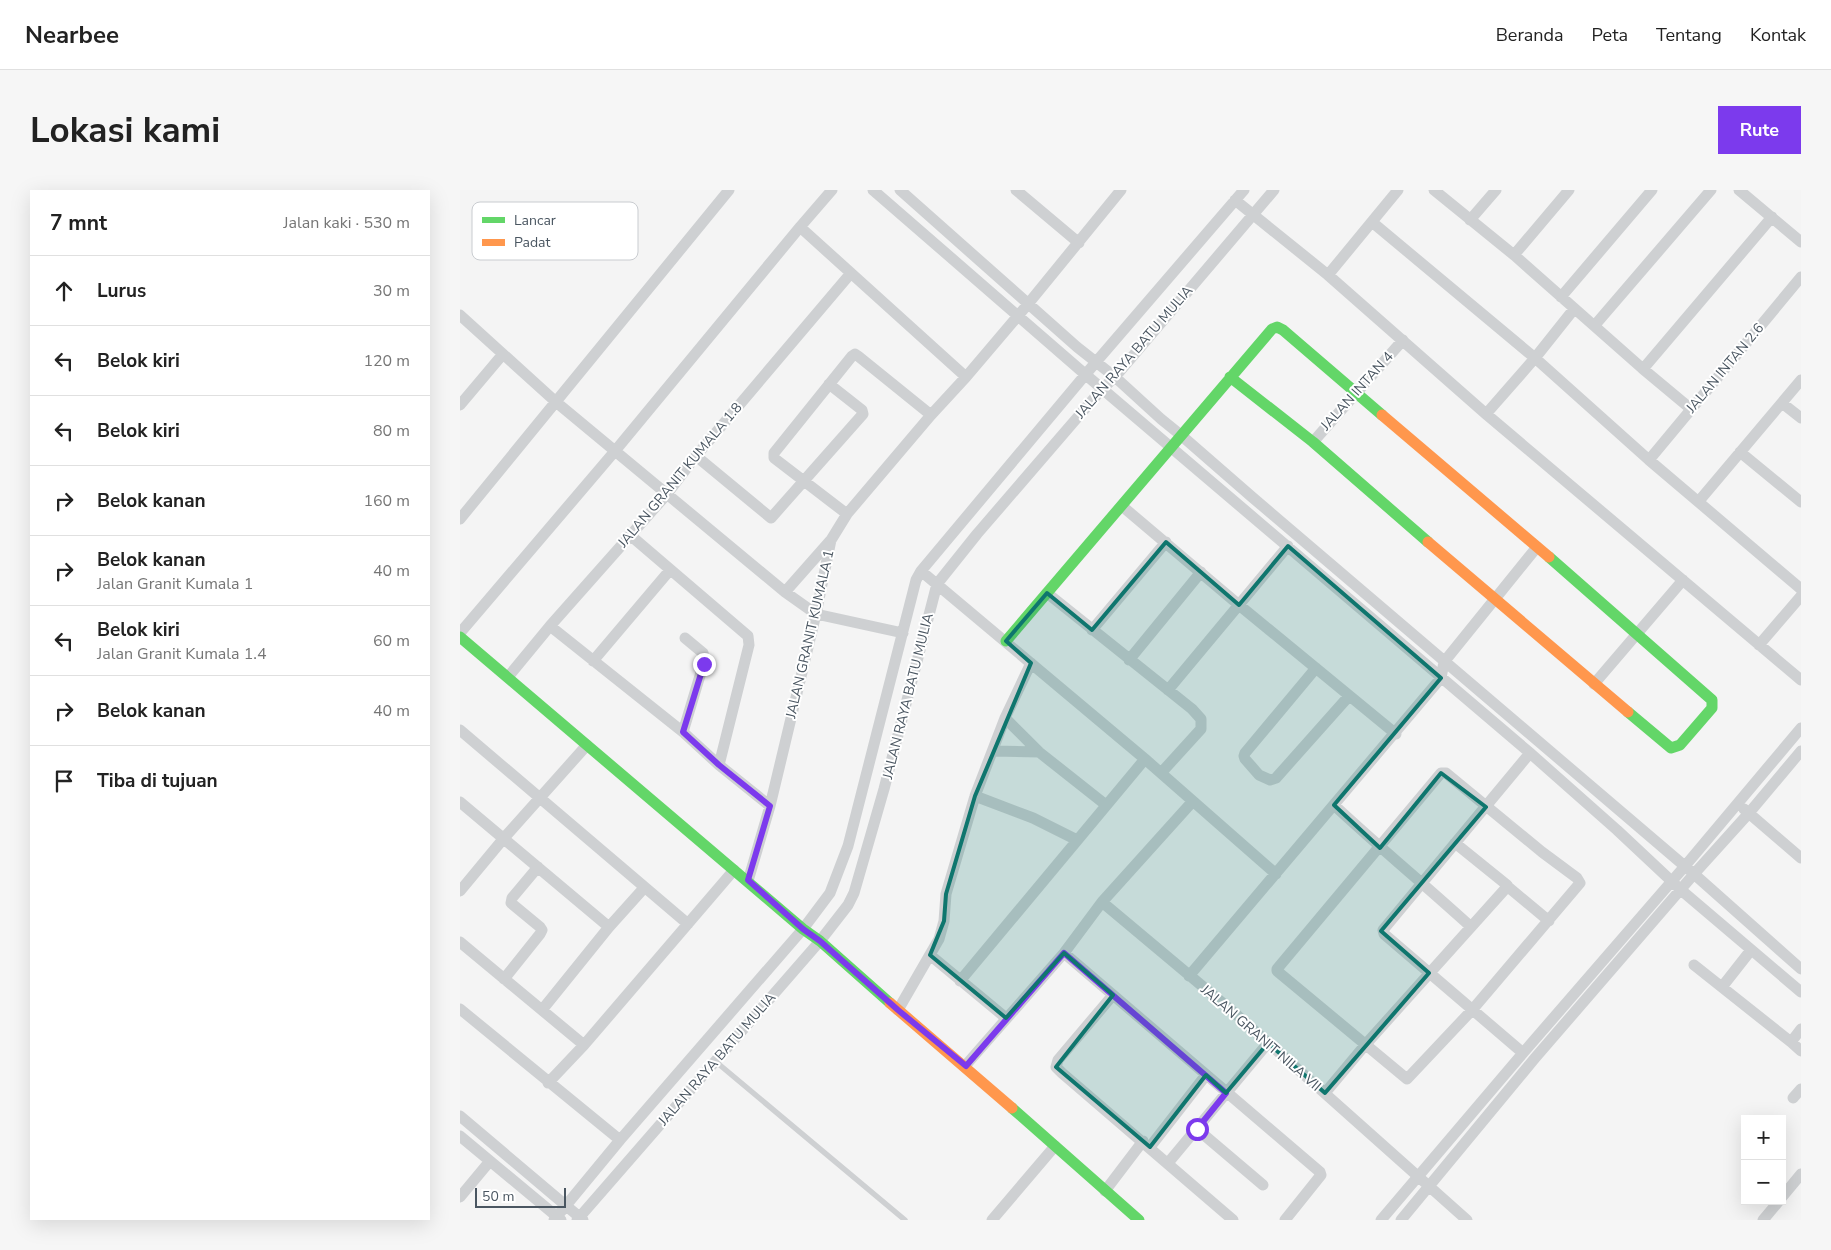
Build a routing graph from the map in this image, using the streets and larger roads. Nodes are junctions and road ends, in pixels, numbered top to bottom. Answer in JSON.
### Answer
{"nodes":[{"id":1,"x":729,"y":190,"type":"edge"},
{"id":2,"x":832,"y":190,"type":"edge"},
{"id":3,"x":873,"y":190,"type":"edge"},
{"id":4,"x":900,"y":190,"type":"edge"},
{"id":5,"x":1016,"y":190,"type":"edge"},
{"id":6,"x":1121,"y":190,"type":"edge"},
{"id":7,"x":1244,"y":190,"type":"edge"},
{"id":8,"x":1274,"y":190,"type":"edge"},
{"id":9,"x":1398,"y":190,"type":"edge"},
{"id":10,"x":1434,"y":190,"type":"edge"},
{"id":11,"x":1496,"y":190,"type":"edge"},
{"id":12,"x":1569,"y":190,"type":"edge"},
{"id":13,"x":1652,"y":190,"type":"edge"},
{"id":14,"x":1711,"y":190,"type":"edge"},
{"id":15,"x":1739,"y":190,"type":"edge"},
{"id":16,"x":1235,"y":200,"type":"junction"},
{"id":17,"x":1253,"y":214,"type":"junction"},
{"id":18,"x":1772,"y":217,"type":"junction"},
{"id":19,"x":1470,"y":220,"type":"junction"},
{"id":20,"x":1372,"y":222,"type":"junction"},
{"id":21,"x":800,"y":227,"type":"junction"},
{"id":22,"x":1801,"y":242,"type":"edge"},
{"id":23,"x":1079,"y":243,"type":"junction"},
{"id":24,"x":1514,"y":255,"type":"junction"},
{"id":25,"x":851,"y":273,"type":"junction"},
{"id":26,"x":1328,"y":275,"type":"junction"},
{"id":27,"x":1801,"y":277,"type":"edge"},
{"id":28,"x":1561,"y":298,"type":"junction"},
{"id":29,"x":1028,"y":304,"type":"junction"},
{"id":30,"x":1574,"y":309,"type":"junction"},
{"id":31,"x":460,"y":315,"type":"edge"},
{"id":32,"x":1018,"y":316,"type":"junction"},
{"id":33,"x":1595,"y":326,"type":"junction"},
{"id":34,"x":1403,"y":340,"type":"junction"},
{"id":35,"x":503,"y":354,"type":"junction"},
{"id":36,"x":1535,"y":358,"type":"junction"},
{"id":37,"x":1096,"y":362,"type":"junction"},
{"id":38,"x":1643,"y":369,"type":"junction"},
{"id":39,"x":1086,"y":375,"type":"junction"},
{"id":40,"x":966,"y":377,"type":"junction"},
{"id":41,"x":1115,"y":377,"type":"junction"},
{"id":42,"x":1230,"y":378,"type":"junction"},
{"id":43,"x":1801,"y":380,"type":"edge"},
{"id":44,"x":829,"y":384,"type":"junction"},
{"id":45,"x":1102,"y":389,"type":"junction"},
{"id":46,"x":1356,"y":393,"type":"junction"},
{"id":47,"x":556,"y":402,"type":"junction"},
{"id":48,"x":1782,"y":403,"type":"junction"},
{"id":49,"x":460,"y":405,"type":"edge"},
{"id":50,"x":1691,"y":409,"type":"junction"},
{"id":51,"x":1486,"y":414,"type":"junction"},
{"id":52,"x":931,"y":415,"type":"junction"},
{"id":53,"x":1801,"y":418,"type":"edge"},
{"id":54,"x":1182,"y":436,"type":"junction"},
{"id":55,"x":1313,"y":442,"type":"junction"},
{"id":56,"x":1171,"y":447,"type":"junction"},
{"id":57,"x":615,"y":451,"type":"junction"},
{"id":58,"x":1740,"y":452,"type":"junction"},
{"id":59,"x":696,"y":456,"type":"junction"},
{"id":60,"x":1649,"y":460,"type":"junction"},
{"id":61,"x":804,"y":480,"type":"junction"},
{"id":62,"x":667,"y":494,"type":"junction"},
{"id":63,"x":1699,"y":501,"type":"junction"},
{"id":64,"x":1801,"y":502,"type":"edge"},
{"id":65,"x":1122,"y":506,"type":"junction"},
{"id":66,"x":847,"y":514,"type":"junction"},
{"id":67,"x":460,"y":519,"type":"edge"},
{"id":68,"x":630,"y":535,"type":"junction"},
{"id":69,"x":831,"y":540,"type":"junction"},
{"id":70,"x":1166,"y":542,"type":"junction"},
{"id":71,"x":1288,"y":546,"type":"junction"},
{"id":72,"x":1537,"y":547,"type":"junction"},
{"id":73,"x":670,"y":570,"type":"junction"},
{"id":74,"x":920,"y":572,"type":"junction"},
{"id":75,"x":1201,"y":572,"type":"junction"},
{"id":76,"x":1683,"y":580,"type":"junction"},
{"id":77,"x":937,"y":584,"type":"junction"},
{"id":78,"x":1801,"y":589,"type":"edge"},
{"id":79,"x":785,"y":592,"type":"junction"},
{"id":80,"x":1047,"y":593,"type":"junction"},
{"id":81,"x":1801,"y":596,"type":"edge"},
{"id":82,"x":1494,"y":600,"type":"junction"},
{"id":83,"x":1239,"y":605,"type":"junction"},
{"id":84,"x":816,"y":614,"type":"junction"},
{"id":85,"x":550,"y":626,"type":"junction"},
{"id":86,"x":1092,"y":630,"type":"junction"},
{"id":87,"x":460,"y":633,"type":"edge"},
{"id":88,"x":903,"y":633,"type":"junction"},
{"id":89,"x":1637,"y":635,"type":"junction"},
{"id":90,"x":460,"y":637,"type":"edge"},
{"id":91,"x":685,"y":638,"type":"dead end"},
{"id":92,"x":1006,"y":641,"type":"junction"},
{"id":93,"x":1759,"y":645,"type":"junction"},
{"id":94,"x":1129,"y":660,"type":"junction"},
{"id":95,"x":592,"y":661,"type":"junction"},
{"id":96,"x":1444,"y":662,"type":"junction"},
{"id":97,"x":1031,"y":663,"type":"junction"},
{"id":98,"x":1316,"y":668,"type":"junction"},
{"id":99,"x":508,"y":677,"type":"junction"},
{"id":100,"x":1441,"y":678,"type":"junction"},
{"id":101,"x":1801,"y":680,"type":"edge"},
{"id":102,"x":1594,"y":684,"type":"junction"},
{"id":103,"x":1168,"y":690,"type":"junction"},
{"id":104,"x":1349,"y":696,"type":"junction"},
{"id":105,"x":1005,"y":718,"type":"junction"},
{"id":106,"x":1801,"y":728,"type":"edge"},
{"id":107,"x":460,"y":730,"type":"edge"},
{"id":108,"x":683,"y":732,"type":"junction"},
{"id":109,"x":1396,"y":734,"type":"junction"},
{"id":110,"x":587,"y":745,"type":"junction"},
{"id":111,"x":993,"y":751,"type":"junction"},
{"id":112,"x":1801,"y":751,"type":"edge"},
{"id":113,"x":1039,"y":752,"type":"junction"},
{"id":114,"x":1530,"y":753,"type":"junction"},
{"id":115,"x":1145,"y":759,"type":"junction"},
{"id":116,"x":719,"y":765,"type":"junction"},
{"id":117,"x":1161,"y":773,"type":"junction"},
{"id":118,"x":975,"y":796,"type":"junction"},
{"id":119,"x":540,"y":798,"type":"junction"},
{"id":120,"x":1193,"y":801,"type":"junction"},
{"id":121,"x":460,"y":802,"type":"edge"},
{"id":122,"x":1738,"y":804,"type":"junction"},
{"id":123,"x":1106,"y":805,"type":"junction"},
{"id":124,"x":1334,"y":805,"type":"junction"},
{"id":125,"x":770,"y":806,"type":"junction"},
{"id":126,"x":1486,"y":807,"type":"junction"},
{"id":127,"x":1749,"y":814,"type":"junction"},
{"id":128,"x":504,"y":838,"type":"junction"},
{"id":129,"x":1077,"y":840,"type":"junction"},
{"id":130,"x":1455,"y":843,"type":"junction"},
{"id":131,"x":1380,"y":848,"type":"junction"},
{"id":132,"x":1801,"y":858,"type":"edge"},
{"id":133,"x":538,"y":867,"type":"junction"},
{"id":134,"x":734,"y":870,"type":"junction"},
{"id":135,"x":1690,"y":870,"type":"junction"},
{"id":136,"x":1276,"y":874,"type":"junction"},
{"id":137,"x":748,"y":880,"type":"junction"},
{"id":138,"x":1672,"y":881,"type":"junction"},
{"id":139,"x":1423,"y":883,"type":"junction"},
{"id":140,"x":1507,"y":886,"type":"junction"},
{"id":141,"x":644,"y":888,"type":"junction"},
{"id":142,"x":1681,"y":890,"type":"junction"},
{"id":143,"x":460,"y":891,"type":"edge"},
{"id":144,"x":1102,"y":902,"type":"junction"},
{"id":145,"x":1549,"y":921,"type":"junction"},
{"id":146,"x":688,"y":924,"type":"junction"},
{"id":147,"x":609,"y":927,"type":"junction"},
{"id":148,"x":1471,"y":927,"type":"junction"},
{"id":149,"x":803,"y":929,"type":"junction"},
{"id":150,"x":820,"y":941,"type":"junction"},
{"id":151,"x":460,"y":942,"type":"edge"},
{"id":152,"x":1751,"y":950,"type":"junction"},
{"id":153,"x":1064,"y":953,"type":"junction"},
{"id":154,"x":930,"y":955,"type":"junction"},
{"id":155,"x":1694,"y":965,"type":"dead end"},
{"id":156,"x":1801,"y":969,"type":"edge"},
{"id":157,"x":1429,"y":973,"type":"junction"},
{"id":158,"x":1190,"y":976,"type":"junction"},
{"id":159,"x":504,"y":979,"type":"junction"},
{"id":160,"x":960,"y":981,"type":"junction"},
{"id":161,"x":1722,"y":987,"type":"junction"},
{"id":162,"x":1801,"y":992,"type":"edge"},
{"id":163,"x":1113,"y":995,"type":"junction"},
{"id":164,"x":460,"y":1009,"type":"edge"},
{"id":165,"x":1473,"y":1009,"type":"junction"},
{"id":166,"x":542,"y":1010,"type":"junction"},
{"id":167,"x":898,"y":1010,"type":"junction"},
{"id":168,"x":1006,"y":1018,"type":"junction"},
{"id":169,"x":1801,"y":1029,"type":"edge"},
{"id":170,"x":1268,"y":1042,"type":"junction"},
{"id":171,"x":1791,"y":1042,"type":"junction"},
{"id":172,"x":1366,"y":1044,"type":"junction"},
{"id":173,"x":584,"y":1045,"type":"junction"},
{"id":174,"x":1801,"y":1050,"type":"edge"},
{"id":175,"x":1523,"y":1053,"type":"junction"},
{"id":176,"x":966,"y":1066,"type":"junction"},
{"id":177,"x":1206,"y":1075,"type":"junction"},
{"id":178,"x":548,"y":1083,"type":"junction"},
{"id":179,"x":1801,"y":1089,"type":"edge"},
{"id":180,"x":1226,"y":1093,"type":"junction"},
{"id":181,"x":1325,"y":1093,"type":"junction"},
{"id":182,"x":1792,"y":1098,"type":"dead end"},
{"id":183,"x":460,"y":1116,"type":"edge"},
{"id":184,"x":1197,"y":1129,"type":"junction"},
{"id":185,"x":460,"y":1136,"type":"edge"},
{"id":186,"x":620,"y":1140,"type":"junction"},
{"id":187,"x":1146,"y":1144,"type":"junction"},
{"id":188,"x":1055,"y":1146,"type":"junction"},
{"id":189,"x":490,"y":1161,"type":"junction"},
{"id":190,"x":1168,"y":1164,"type":"junction"},
{"id":191,"x":1801,"y":1174,"type":"edge"},
{"id":192,"x":1418,"y":1176,"type":"junction"},
{"id":193,"x":1263,"y":1185,"type":"dead end"},
{"id":194,"x":1429,"y":1187,"type":"junction"},
{"id":195,"x":1105,"y":1190,"type":"junction"},
{"id":196,"x":1786,"y":1192,"type":"edge"},
{"id":197,"x":460,"y":1197,"type":"edge"},
{"id":198,"x":1776,"y":1205,"type":"edge"},
{"id":199,"x":564,"y":1206,"type":"junction"},
{"id":200,"x":557,"y":1219,"type":"edge"},
{"id":201,"x":580,"y":1219,"type":"edge"},
{"id":202,"x":992,"y":1220,"type":"edge"},
{"id":203,"x":1139,"y":1220,"type":"edge"},
{"id":204,"x":1233,"y":1220,"type":"edge"},
{"id":205,"x":1285,"y":1220,"type":"edge"},
{"id":206,"x":1381,"y":1220,"type":"edge"},
{"id":207,"x":1400,"y":1220,"type":"edge"},
{"id":208,"x":1467,"y":1220,"type":"edge"},
{"id":209,"x":1763,"y":1220,"type":"edge"}],
"edges":[{"from":1,"to":47,"type":"street"},
{"from":2,"to":21,"type":"street"},
{"from":3,"to":32,"type":"street"},
{"from":4,"to":29,"type":"street"},
{"from":5,"to":23,"type":"street"},
{"from":6,"to":23,"type":"street","name":"JALAN GRANIT KUMALA 1"},
{"from":7,"to":16,"type":"street"},
{"from":8,"to":17,"type":"street","name":"JALAN RAYA BATU MULIA"},
{"from":9,"to":20,"type":"street"},
{"from":10,"to":19,"type":"street"},
{"from":11,"to":19,"type":"street"},
{"from":12,"to":24,"type":"street"},
{"from":13,"to":28,"type":"street"},
{"from":14,"to":33,"type":"street"},
{"from":15,"to":18,"type":"street"},
{"from":16,"to":17,"type":"street"},
{"from":16,"to":37,"type":"street"},
{"from":17,"to":26,"type":"street"},
{"from":17,"to":41,"type":"street","name":"JALAN RAYA BATU MULIA"},
{"from":18,"to":22,"type":"street"},
{"from":18,"to":38,"type":"street"},
{"from":19,"to":24,"type":"street"},
{"from":20,"to":26,"type":"street"},
{"from":20,"to":36,"type":"street"},
{"from":21,"to":25,"type":"street"},
{"from":21,"to":57,"type":"street"},
{"from":23,"to":29,"type":"street","name":"JALAN GRANIT KUMALA 1"},
{"from":24,"to":28,"type":"street"},
{"from":25,"to":40,"type":"street"},
{"from":25,"to":59,"type":"street","name":"JALAN GRANIT KUMALA 1.8"},
{"from":26,"to":34,"type":"street"},
{"from":27,"to":50,"type":"street","name":"JALAN INTAN 2.6"},
{"from":28,"to":30,"type":"street"},
{"from":29,"to":32,"type":"street","name":"JALAN GRANIT KUMALA 1"},
{"from":29,"to":37,"type":"street"},
{"from":30,"to":33,"type":"street"},
{"from":30,"to":36,"type":"street"},
{"from":31,"to":35,"type":"street"},
{"from":32,"to":39,"type":"street"},
{"from":32,"to":40,"type":"street","name":"JALAN GRANIT KUMALA 1"},
{"from":33,"to":38,"type":"street"},
{"from":34,"to":46,"type":"street","name":"JALAN INTAN 4"},
{"from":34,"to":51,"type":"street"},
{"from":35,"to":47,"type":"street"},
{"from":35,"to":49,"type":"street"},
{"from":36,"to":51,"type":"street"},
{"from":36,"to":60,"type":"street"},
{"from":37,"to":39,"type":"street"},
{"from":37,"to":41,"type":"street"},
{"from":38,"to":50,"type":"street"},
{"from":39,"to":45,"type":"street"},
{"from":39,"to":74,"type":"street"},
{"from":40,"to":52,"type":"street","name":"JALAN GRANIT KUMALA 1"},
{"from":41,"to":45,"type":"street","name":"JALAN RAYA BATU MULIA"},
{"from":41,"to":54,"type":"street"},
{"from":42,"to":46,"type":"street"},
{"from":42,"to":54,"type":"street"},
{"from":42,"to":55,"type":"street"},
{"from":43,"to":48,"type":"street"},
{"from":44,"to":52,"type":"street"},
{"from":44,"to":61,"type":"street"},
{"from":44,"to":61,"type":"street"},
{"from":45,"to":56,"type":"street"},
{"from":45,"to":77,"type":"street","name":"JALAN RAYA BATU MULIA"},
{"from":46,"to":55,"type":"street","name":"JALAN INTAN 4"},
{"from":46,"to":72,"type":"street"},
{"from":47,"to":57,"type":"street"},
{"from":47,"to":67,"type":"street"},
{"from":48,"to":53,"type":"street"},
{"from":48,"to":58,"type":"street"},
{"from":50,"to":60,"type":"street","name":"JALAN INTAN 2.6"},
{"from":51,"to":76,"type":"street"},
{"from":52,"to":66,"type":"street","name":"JALAN GRANIT KUMALA 1"},
{"from":54,"to":56,"type":"street"},
{"from":54,"to":96,"type":"street"},
{"from":55,"to":82,"type":"street"},
{"from":56,"to":65,"type":"street"},
{"from":56,"to":71,"type":"street"},
{"from":57,"to":62,"type":"street"},
{"from":57,"to":87,"type":"street"},
{"from":58,"to":63,"type":"street"},
{"from":58,"to":64,"type":"street"},
{"from":59,"to":61,"type":"street"},
{"from":59,"to":62,"type":"street","name":"JALAN GRANIT KUMALA 1.8"},
{"from":60,"to":63,"type":"street"},
{"from":61,"to":66,"type":"street"},
{"from":62,"to":68,"type":"street","name":"JALAN GRANIT KUMALA 1.8"},
{"from":62,"to":79,"type":"street"},
{"from":63,"to":78,"type":"street"},
{"from":65,"to":70,"type":"street"},
{"from":65,"to":80,"type":"street"},
{"from":66,"to":69,"type":"street","name":"JALAN GRANIT KUMALA 1"},
{"from":68,"to":73,"type":"street"},
{"from":68,"to":85,"type":"street","name":"JALAN GRANIT KUMALA 1.8"},
{"from":69,"to":79,"type":"street"},
{"from":69,"to":84,"type":"street","name":"JALAN GRANIT KUMALA 1"},
{"from":70,"to":75,"type":"street"},
{"from":70,"to":86,"type":"street"},
{"from":71,"to":83,"type":"street"},
{"from":71,"to":100,"type":"street"},
{"from":72,"to":82,"type":"street"},
{"from":72,"to":89,"type":"street"},
{"from":73,"to":95,"type":"street"},
{"from":73,"to":116,"type":"street"},
{"from":74,"to":77,"type":"street"},
{"from":74,"to":88,"type":"street"},
{"from":75,"to":83,"type":"street"},
{"from":75,"to":94,"type":"street"},
{"from":76,"to":89,"type":"street"},
{"from":76,"to":93,"type":"street"},
{"from":77,"to":92,"type":"street"},
{"from":77,"to":150,"type":"street","name":"JALAN RAYA BATU MULIA"},
{"from":79,"to":84,"type":"street"},
{"from":80,"to":86,"type":"street"},
{"from":80,"to":92,"type":"street"},
{"from":81,"to":93,"type":"street"},
{"from":82,"to":96,"type":"street"},
{"from":82,"to":102,"type":"street"},
{"from":83,"to":98,"type":"street"},
{"from":83,"to":103,"type":"street"},
{"from":84,"to":88,"type":"street"},
{"from":84,"to":125,"type":"street","name":"JALAN GRANIT KUMALA 1"},
{"from":85,"to":95,"type":"street"},
{"from":85,"to":99,"type":"street","name":"JALAN GRANIT KUMALA 1.8"},
{"from":86,"to":94,"type":"street"},
{"from":88,"to":149,"type":"street"},
{"from":89,"to":102,"type":"street"},
{"from":89,"to":102,"type":"street"},
{"from":90,"to":99,"type":"street"},
{"from":91,"to":108,"type":"street"},
{"from":92,"to":97,"type":"street"},
{"from":93,"to":101,"type":"street"},
{"from":94,"to":103,"type":"street"},
{"from":95,"to":108,"type":"street"},
{"from":96,"to":100,"type":"street"},
{"from":96,"to":135,"type":"street"},
{"from":97,"to":105,"type":"street"},
{"from":97,"to":115,"type":"street"},
{"from":98,"to":104,"type":"street"},
{"from":98,"to":104,"type":"street"},
{"from":99,"to":110,"type":"street"},
{"from":100,"to":109,"type":"street"},
{"from":100,"to":114,"type":"street"},
{"from":103,"to":117,"type":"street"},
{"from":104,"to":109,"type":"street"},
{"from":105,"to":111,"type":"street"},
{"from":105,"to":113,"type":"street"},
{"from":106,"to":122,"type":"street"},
{"from":107,"to":119,"type":"street"},
{"from":108,"to":116,"type":"street"},
{"from":109,"to":124,"type":"street"},
{"from":110,"to":119,"type":"street"},
{"from":110,"to":134,"type":"street"},
{"from":111,"to":113,"type":"street"},
{"from":111,"to":118,"type":"street"},
{"from":112,"to":127,"type":"street"},
{"from":113,"to":123,"type":"street"},
{"from":114,"to":126,"type":"street"},
{"from":114,"to":138,"type":"street"},
{"from":115,"to":117,"type":"street"},
{"from":115,"to":123,"type":"street"},
{"from":116,"to":125,"type":"street"},
{"from":117,"to":120,"type":"street"},
{"from":118,"to":129,"type":"street"},
{"from":118,"to":154,"type":"street"},
{"from":119,"to":128,"type":"street"},
{"from":119,"to":141,"type":"street"},
{"from":120,"to":136,"type":"street"},
{"from":120,"to":144,"type":"street"},
{"from":121,"to":128,"type":"street"},
{"from":122,"to":127,"type":"street"},
{"from":122,"to":135,"type":"street"},
{"from":123,"to":129,"type":"street"},
{"from":124,"to":131,"type":"street"},
{"from":124,"to":136,"type":"street"},
{"from":125,"to":137,"type":"street","name":"JALAN GRANIT KUMALA 1"},
{"from":126,"to":130,"type":"street"},
{"from":126,"to":131,"type":"street"},
{"from":126,"to":145,"type":"street"},
{"from":127,"to":132,"type":"street"},
{"from":127,"to":135,"type":"street"},
{"from":128,"to":133,"type":"street"},
{"from":128,"to":143,"type":"street"},
{"from":129,"to":160,"type":"street"},
{"from":130,"to":139,"type":"street"},
{"from":130,"to":140,"type":"street"},
{"from":131,"to":139,"type":"street"},
{"from":131,"to":172,"type":"street"},
{"from":133,"to":147,"type":"street"},
{"from":133,"to":159,"type":"street"},
{"from":134,"to":137,"type":"street"},
{"from":134,"to":146,"type":"street"},
{"from":135,"to":138,"type":"street"},
{"from":135,"to":142,"type":"street"},
{"from":135,"to":156,"type":"street"},
{"from":136,"to":158,"type":"street"},
{"from":137,"to":149,"type":"street"},
{"from":138,"to":142,"type":"street"},
{"from":138,"to":175,"type":"street"},
{"from":139,"to":148,"type":"street"},
{"from":139,"to":157,"type":"street"},
{"from":140,"to":145,"type":"street"},
{"from":140,"to":148,"type":"street"},
{"from":141,"to":146,"type":"street"},
{"from":141,"to":147,"type":"street"},
{"from":142,"to":152,"type":"street"},
{"from":142,"to":194,"type":"street"},
{"from":144,"to":153,"type":"street"},
{"from":144,"to":158,"type":"street","name":"JALAN GRANIT NILA VII"},
{"from":145,"to":165,"type":"street"},
{"from":146,"to":173,"type":"street"},
{"from":147,"to":166,"type":"street"},
{"from":148,"to":157,"type":"street"},
{"from":149,"to":150,"type":"street"},
{"from":149,"to":186,"type":"street"},
{"from":150,"to":167,"type":"street"},
{"from":150,"to":201,"type":"street","name":"JALAN RAYA BATU MULIA"},
{"from":151,"to":159,"type":"street"},
{"from":152,"to":161,"type":"street"},
{"from":152,"to":162,"type":"street"},
{"from":153,"to":163,"type":"street"},
{"from":153,"to":168,"type":"street"},
{"from":154,"to":160,"type":"street"},
{"from":154,"to":167,"type":"street"},
{"from":155,"to":161,"type":"street"},
{"from":157,"to":165,"type":"street"},
{"from":157,"to":172,"type":"street"},
{"from":158,"to":170,"type":"street","name":"JALAN GRANIT NILA VII"},
{"from":159,"to":166,"type":"street"},
{"from":160,"to":168,"type":"street"},
{"from":161,"to":171,"type":"street"},
{"from":163,"to":177,"type":"street"},
{"from":163,"to":187,"type":"street"},
{"from":164,"to":178,"type":"street"},
{"from":165,"to":172,"type":"street"},
{"from":165,"to":175,"type":"street"},
{"from":166,"to":173,"type":"street"},
{"from":167,"to":176,"type":"street"},
{"from":168,"to":176,"type":"street"},
{"from":169,"to":171,"type":"street"},
{"from":170,"to":180,"type":"street"},
{"from":170,"to":181,"type":"street","name":"JALAN GRANIT NILA VII"},
{"from":171,"to":174,"type":"street"},
{"from":172,"to":181,"type":"street"},
{"from":173,"to":178,"type":"street"},
{"from":175,"to":192,"type":"street"},
{"from":176,"to":188,"type":"street"},
{"from":177,"to":180,"type":"street"},
{"from":177,"to":187,"type":"street"},
{"from":178,"to":186,"type":"street"},
{"from":179,"to":182,"type":"street"},
{"from":180,"to":184,"type":"street"},
{"from":180,"to":205,"type":"street"},
{"from":181,"to":192,"type":"street","name":"JALAN GRANIT NILA VII"},
{"from":183,"to":199,"type":"street"},
{"from":184,"to":190,"type":"street"},
{"from":184,"to":193,"type":"street"},
{"from":185,"to":189,"type":"street"},
{"from":186,"to":199,"type":"street"},
{"from":187,"to":190,"type":"street"},
{"from":187,"to":195,"type":"street"},
{"from":188,"to":195,"type":"street"},
{"from":188,"to":202,"type":"street"},
{"from":189,"to":197,"type":"street"},
{"from":189,"to":200,"type":"street"},
{"from":190,"to":204,"type":"street"},
{"from":191,"to":196,"type":"street"},
{"from":192,"to":194,"type":"street","name":"JALAN GRANIT NILA VII"},
{"from":192,"to":206,"type":"street"},
{"from":194,"to":207,"type":"street"},
{"from":194,"to":208,"type":"street","name":"JALAN GRANIT NILA VII"},
{"from":195,"to":203,"type":"street"},
{"from":198,"to":209,"type":"street"},
{"from":199,"to":200,"type":"street"},
{"from":199,"to":201,"type":"street"}]}
